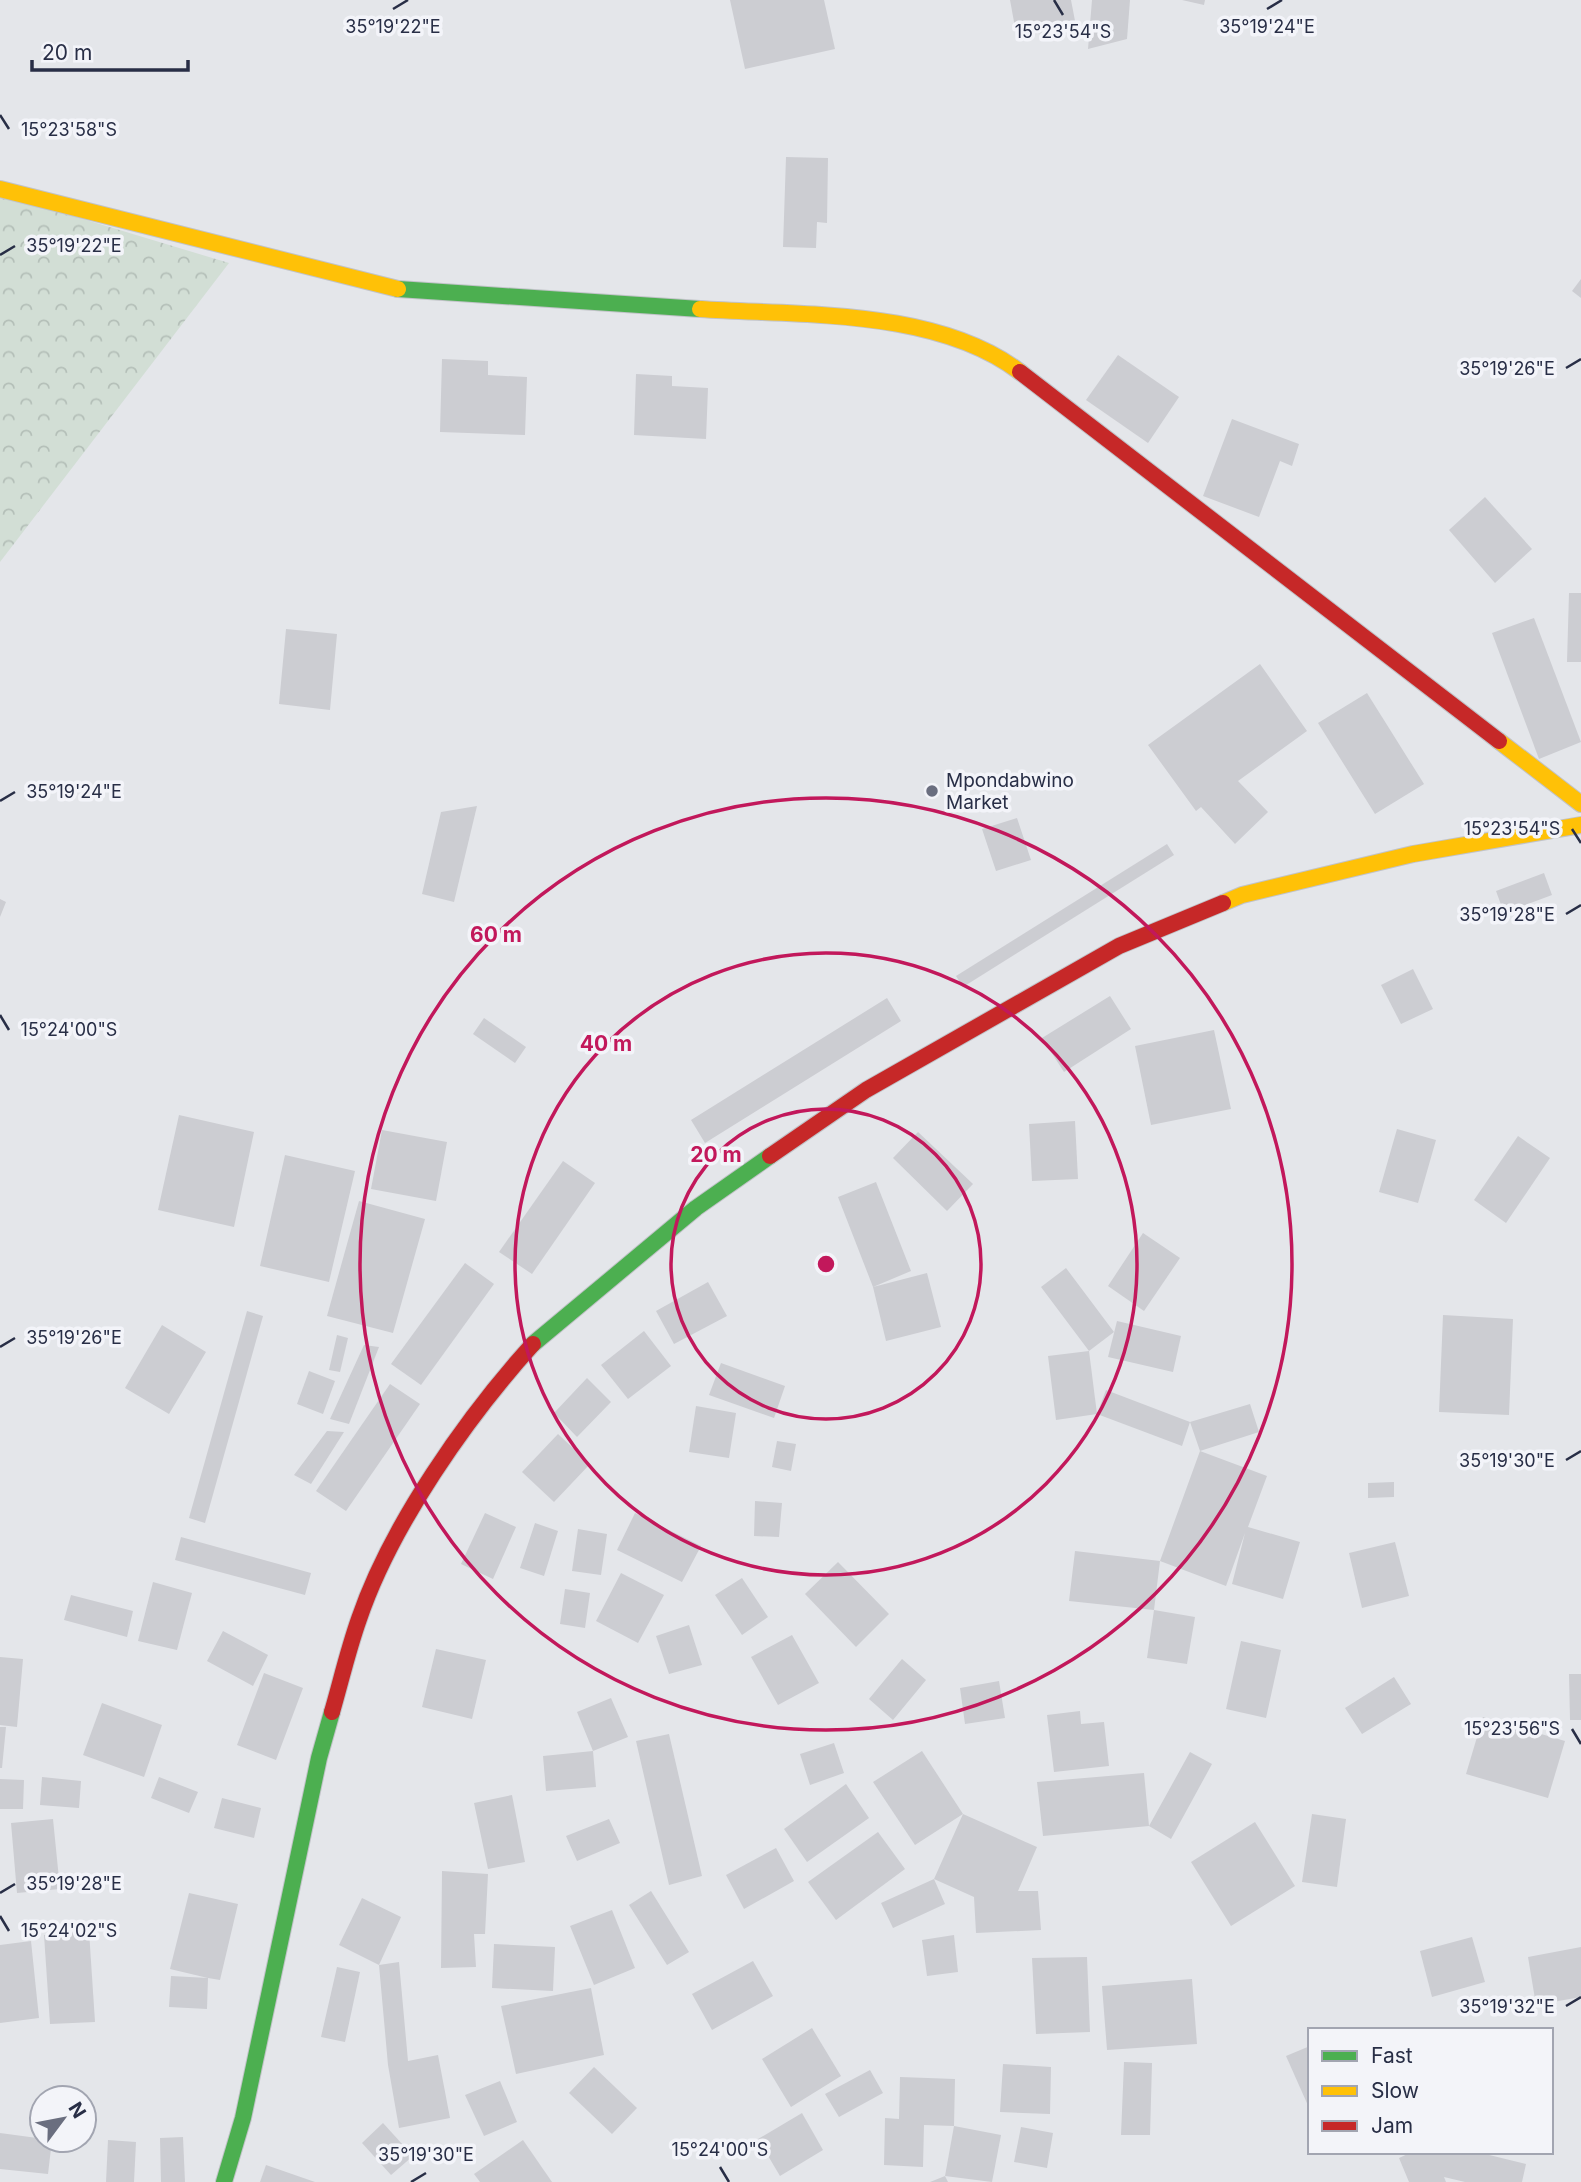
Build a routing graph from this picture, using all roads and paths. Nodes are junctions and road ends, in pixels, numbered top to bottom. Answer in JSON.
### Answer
{"nodes":[{"id":1,"x":0,"y":189,"type":"edge"},
{"id":2,"x":1581,"y":804,"type":"edge"},
{"id":3,"x":1581,"y":825,"type":"edge"},
{"id":4,"x":224,"y":2182,"type":"edge"}],
"edges":[{"from":1,"to":2,"type":"street"},
{"from":3,"to":4,"type":"street"}]}
